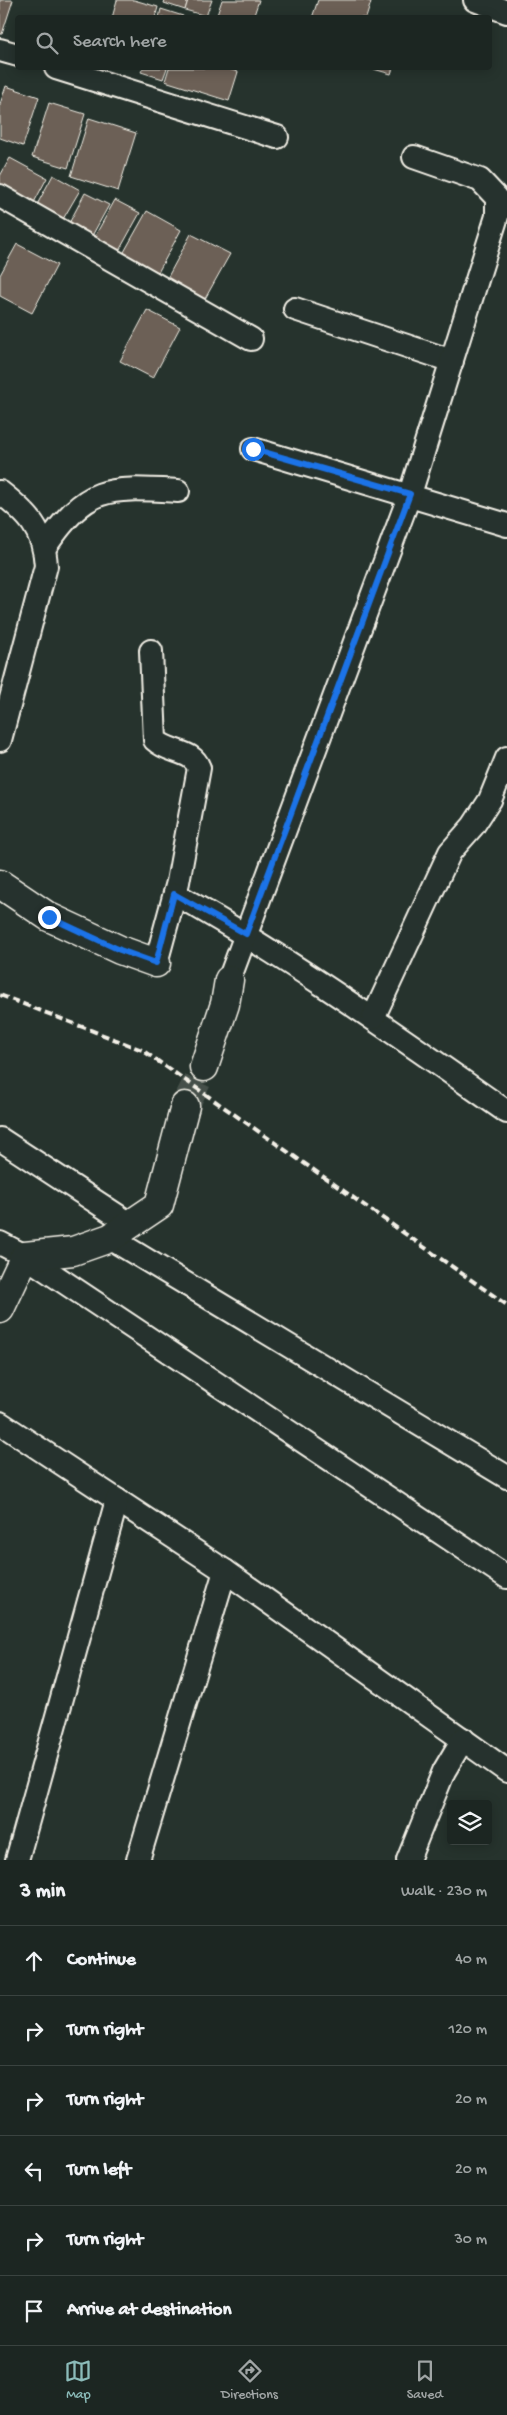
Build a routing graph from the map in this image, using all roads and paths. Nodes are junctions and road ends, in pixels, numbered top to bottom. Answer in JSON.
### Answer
{"nodes":[{"id":1,"x":474,"y":0,"type":"edge"},
{"id":2,"x":507,"y":12,"type":"edge"},
{"id":3,"x":0,"y":50,"type":"edge"},
{"id":4,"x":15,"y":54,"type":"edge"},
{"id":5,"x":62,"y":70,"type":"edge"},
{"id":6,"x":277,"y":138,"type":"dead end"},
{"id":7,"x":414,"y":157,"type":"dead end"},
{"id":8,"x":0,"y":196,"type":"edge"},
{"id":9,"x":295,"y":309,"type":"dead end"},
{"id":10,"x":251,"y":339,"type":"dead end"},
{"id":11,"x":452,"y":361,"type":"junction"},
{"id":12,"x":253,"y":449,"type":"dead end"},
{"id":13,"x":178,"y":491,"type":"dead end"},
{"id":14,"x":0,"y":492,"type":"edge"},
{"id":15,"x":410,"y":494,"type":"junction"},
{"id":16,"x":507,"y":525,"type":"edge"},
{"id":17,"x":45,"y":547,"type":"junction"},
{"id":18,"x":151,"y":651,"type":"dead end"},
{"id":19,"x":0,"y":740,"type":"edge"},
{"id":20,"x":507,"y":758,"type":"edge"},
{"id":21,"x":0,"y":884,"type":"edge"},
{"id":22,"x":174,"y":894,"type":"junction"},
{"id":23,"x":246,"y":934,"type":"junction"},
{"id":24,"x":156,"y":963,"type":"joint"},
{"id":25,"x":229,"y":980,"type":"joint"},
{"id":26,"x":373,"y":1018,"type":"junction"},
{"id":27,"x":204,"y":1068,"type":"tunnel mouth"},
{"id":28,"x":185,"y":1106,"type":"tunnel mouth"},
{"id":29,"x":507,"y":1112,"type":"edge"},
{"id":30,"x":0,"y":1139,"type":"edge"},
{"id":31,"x":120,"y":1231,"type":"junction"},
{"id":32,"x":0,"y":1243,"type":"edge"},
{"id":33,"x":25,"y":1256,"type":"junction"},
{"id":34,"x":0,"y":1309,"type":"edge"},
{"id":35,"x":0,"y":1423,"type":"edge"},
{"id":36,"x":507,"y":1477,"type":"edge"},
{"id":37,"x":117,"y":1500,"type":"junction"},
{"id":38,"x":225,"y":1571,"type":"junction"},
{"id":39,"x":507,"y":1578,"type":"edge"},
{"id":40,"x":463,"y":1739,"type":"junction"},
{"id":41,"x":507,"y":1771,"type":"edge"},
{"id":42,"x":17,"y":1860,"type":"edge"},
{"id":43,"x":138,"y":1860,"type":"edge"},
{"id":44,"x":408,"y":1860,"type":"edge"}],
"edges":[{"from":1,"to":2,"type":"street"},
{"from":3,"to":4,"type":"street"},
{"from":5,"to":6,"type":"street"},
{"from":7,"to":11,"type":"street"},
{"from":8,"to":10,"type":"street"},
{"from":9,"to":11,"type":"street"},
{"from":11,"to":15,"type":"street"},
{"from":12,"to":15,"type":"street"},
{"from":13,"to":17,"type":"street"},
{"from":14,"to":17,"type":"street"},
{"from":15,"to":16,"type":"street"},
{"from":15,"to":23,"type":"street"},
{"from":17,"to":19,"type":"street"},
{"from":18,"to":22,"type":"street"},
{"from":20,"to":26,"type":"street"},
{"from":21,"to":24,"type":"street"},
{"from":22,"to":23,"type":"street"},
{"from":22,"to":24,"type":"street"},
{"from":23,"to":25,"type":"street"},
{"from":23,"to":26,"type":"street"},
{"from":25,"to":27,"type":"street"},
{"from":26,"to":29,"type":"street"},
{"from":28,"to":31,"type":"street"},
{"from":30,"to":31,"type":"street"},
{"from":31,"to":33,"type":"street"},
{"from":31,"to":36,"type":"street"},
{"from":32,"to":33,"type":"street"},
{"from":33,"to":34,"type":"street"},
{"from":33,"to":39,"type":"street"},
{"from":35,"to":37,"type":"street"},
{"from":37,"to":38,"type":"street"},
{"from":37,"to":42,"type":"street"},
{"from":38,"to":40,"type":"street"},
{"from":38,"to":43,"type":"street"},
{"from":40,"to":41,"type":"street"},
{"from":40,"to":44,"type":"street"}]}
